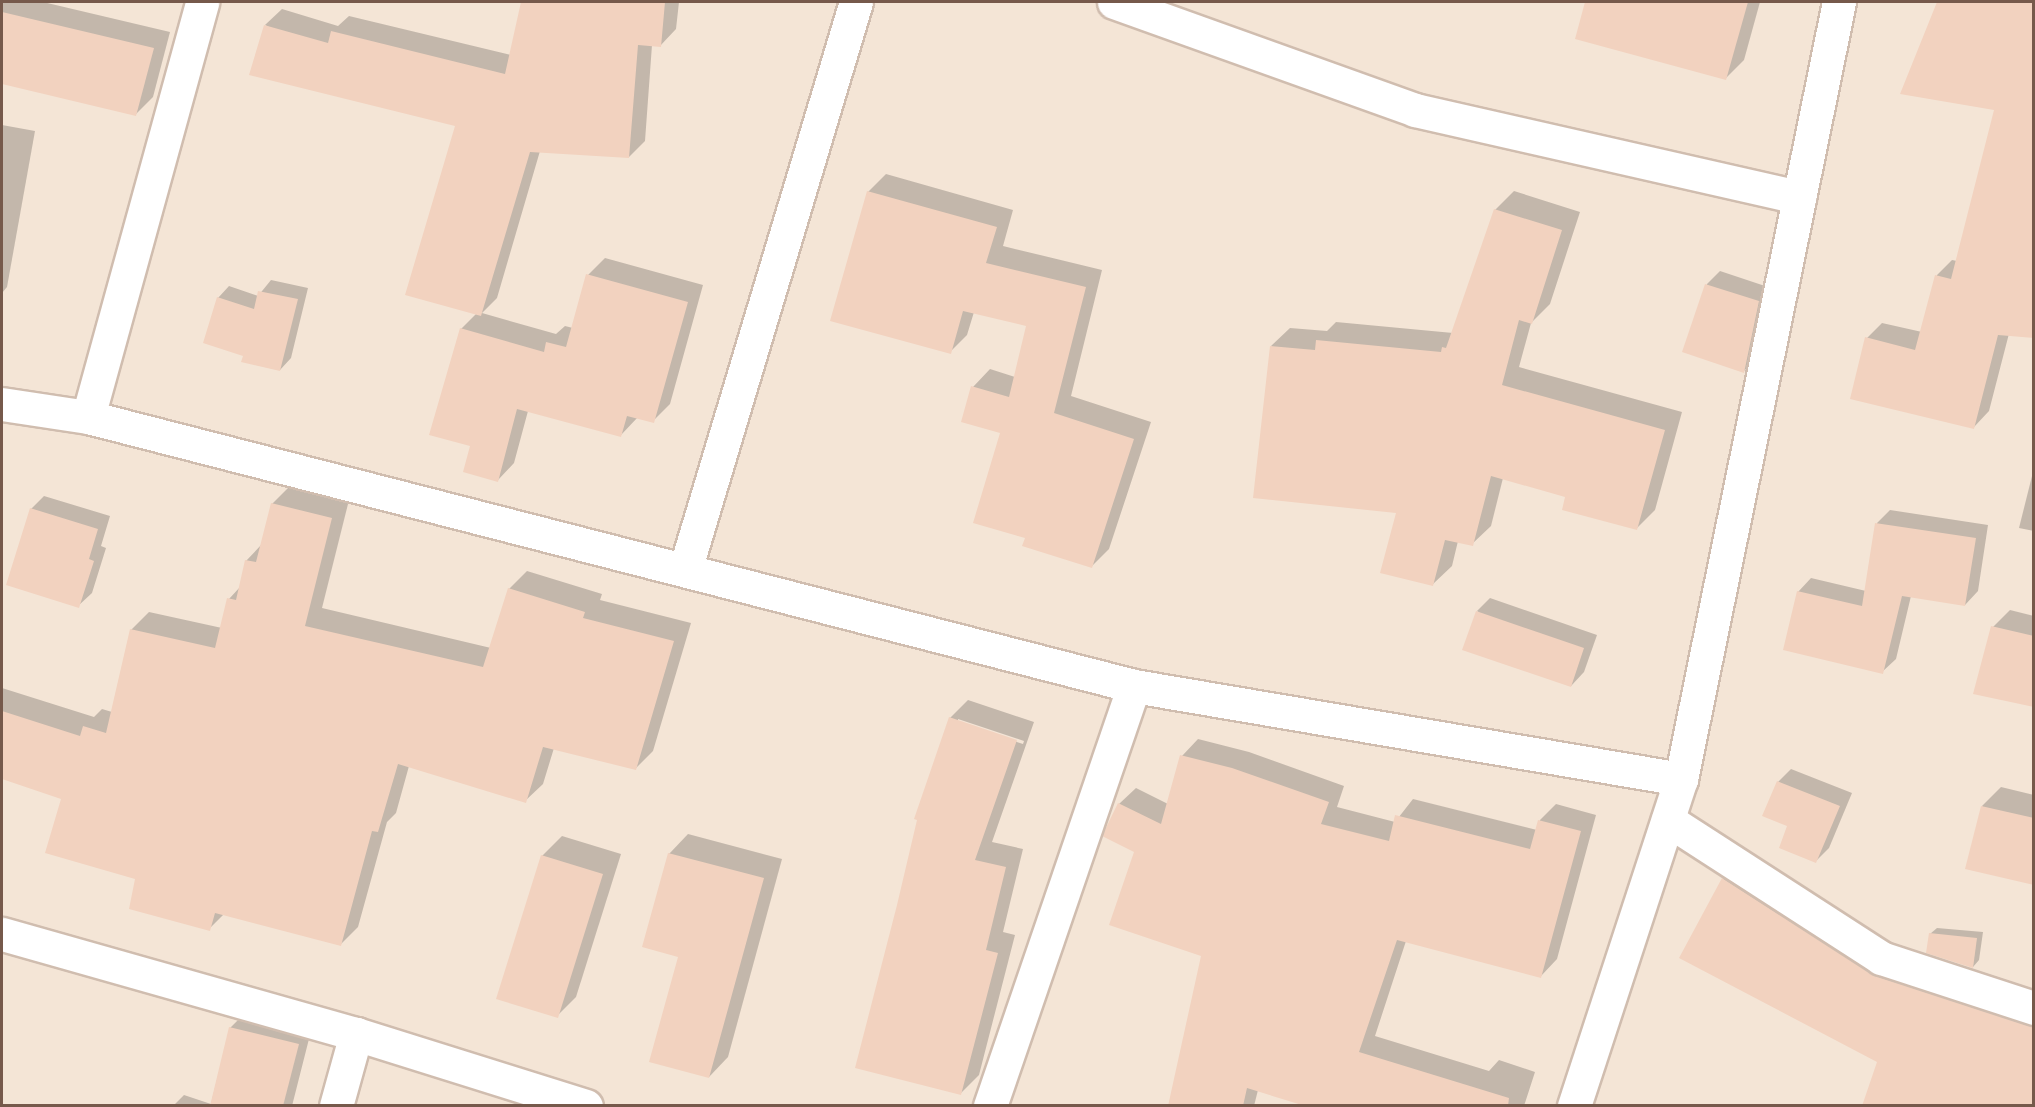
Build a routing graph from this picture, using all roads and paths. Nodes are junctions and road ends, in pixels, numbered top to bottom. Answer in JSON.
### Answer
{"nodes":[{"id":1,"x":202,"y":2,"type":"edge"},
{"id":2,"x":855,"y":2,"type":"edge"},
{"id":3,"x":1114,"y":2,"type":"edge"},
{"id":4,"x":1839,"y":2,"type":"edge"},
{"id":5,"x":1800,"y":197,"type":"junction"},
{"id":6,"x":2,"y":404,"type":"edge"},
{"id":7,"x":88,"y":417,"type":"junction"},
{"id":8,"x":685,"y":570,"type":"junction"},
{"id":9,"x":1134,"y":686,"type":"junction"},
{"id":10,"x":1681,"y":779,"type":"junction"},
{"id":11,"x":1668,"y":820,"type":"junction"},
{"id":12,"x":2,"y":934,"type":"edge"},
{"id":13,"x":2034,"y":1008,"type":"edge"},
{"id":14,"x":356,"y":1034,"type":"junction"},
{"id":15,"x":336,"y":1106,"type":"edge"},
{"id":16,"x":586,"y":1106,"type":"edge"},
{"id":17,"x":990,"y":1106,"type":"edge"},
{"id":18,"x":1574,"y":1106,"type":"edge"}],
"edges":[{"from":1,"to":7,"type":"street"},
{"from":2,"to":8,"type":"street"},
{"from":3,"to":5,"type":"street"},
{"from":4,"to":5,"type":"street"},
{"from":5,"to":10,"type":"street"},
{"from":6,"to":7,"type":"street"},
{"from":7,"to":8,"type":"street"},
{"from":8,"to":9,"type":"street"},
{"from":9,"to":10,"type":"street"},
{"from":9,"to":17,"type":"street"},
{"from":10,"to":11,"type":"street"},
{"from":11,"to":13,"type":"street"},
{"from":11,"to":18,"type":"street"},
{"from":12,"to":14,"type":"street"},
{"from":14,"to":15,"type":"street"},
{"from":14,"to":16,"type":"street"}]}
